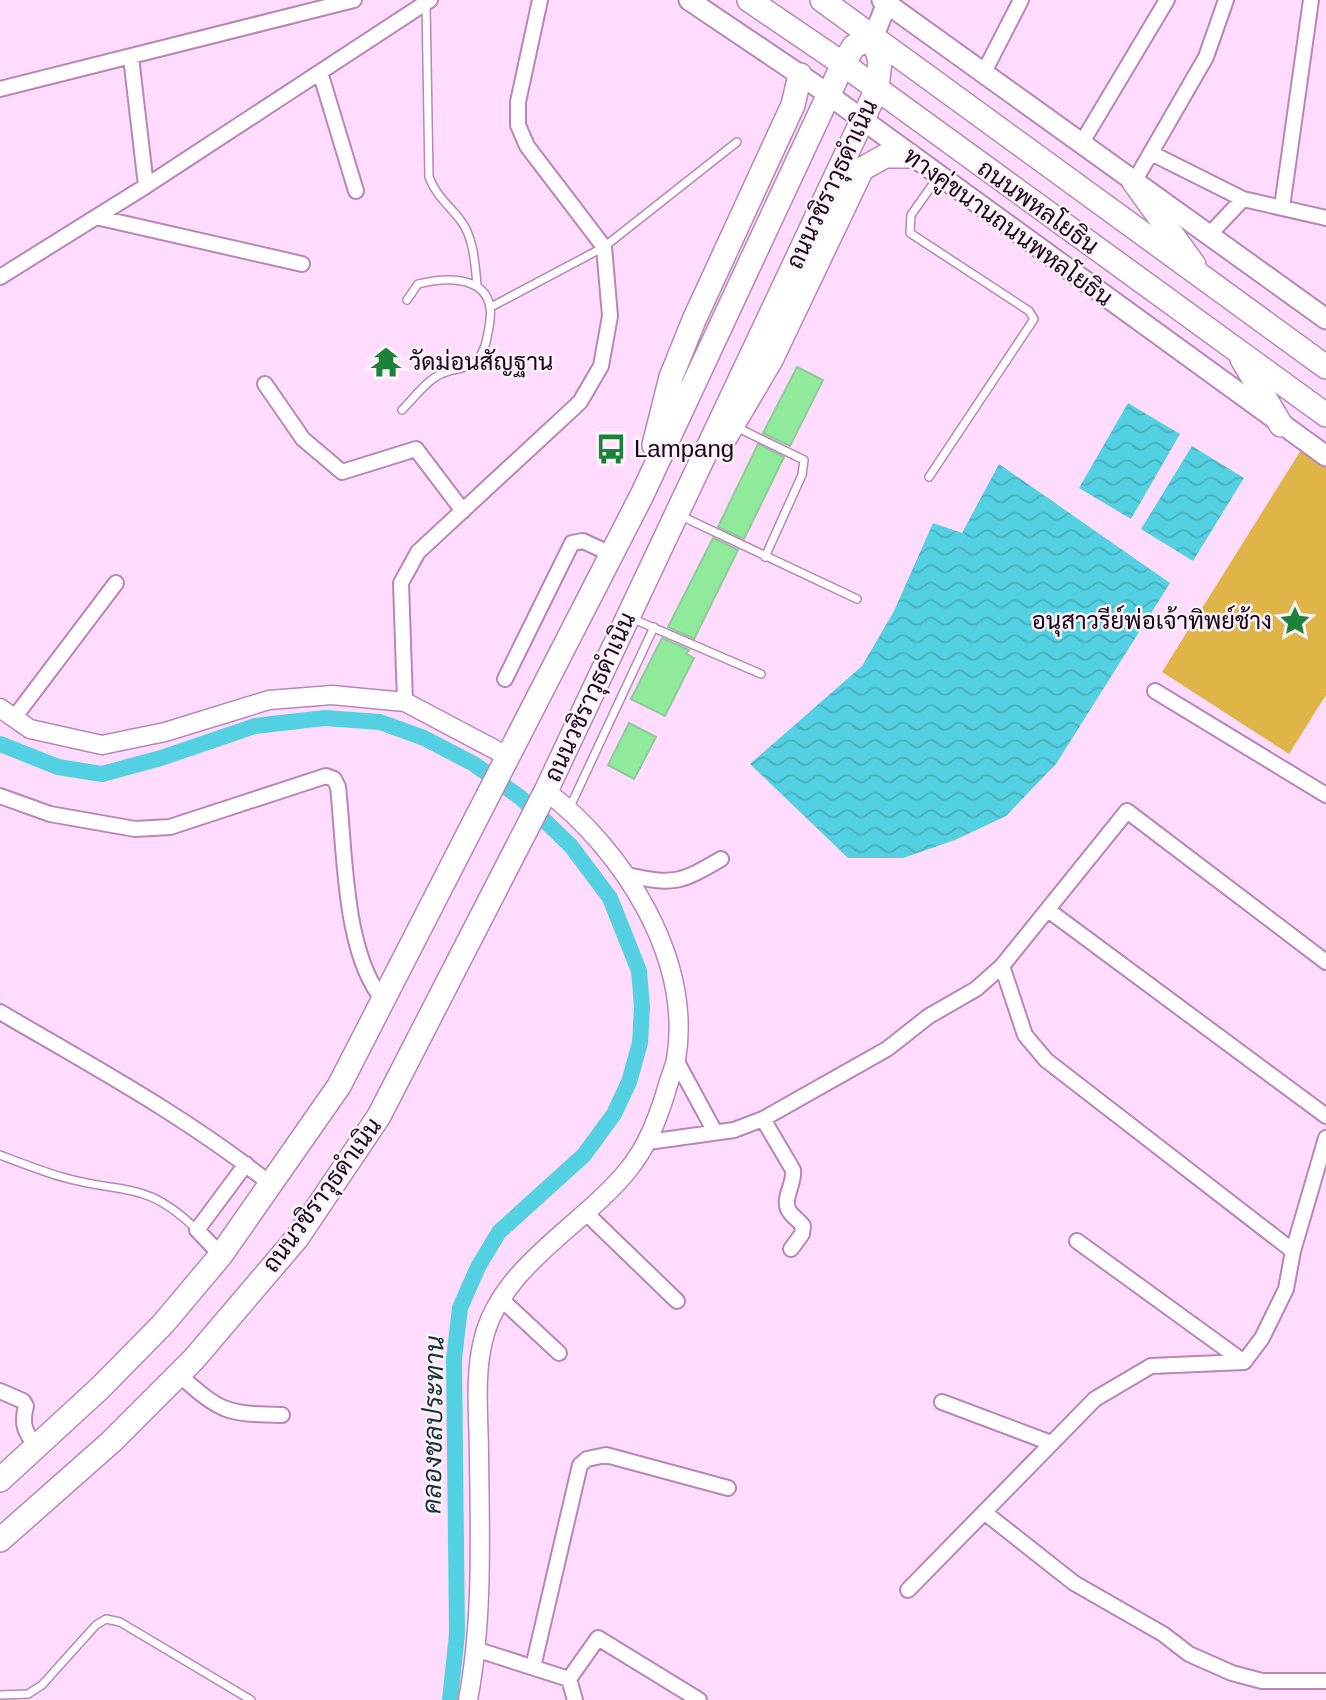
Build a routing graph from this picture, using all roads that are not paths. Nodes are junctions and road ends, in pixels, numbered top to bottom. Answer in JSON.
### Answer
{"nodes":[{"id":1,"x":354,"y":0,"type":"edge"},
{"id":2,"x":540,"y":0,"type":"edge"},
{"id":3,"x":689,"y":0,"type":"edge"},
{"id":4,"x":749,"y":0,"type":"edge"},
{"id":5,"x":822,"y":0,"type":"edge"},
{"id":6,"x":1021,"y":0,"type":"edge"},
{"id":7,"x":1167,"y":0,"type":"edge"},
{"id":8,"x":1226,"y":0,"type":"edge"},
{"id":9,"x":1311,"y":0,"type":"edge"},
{"id":10,"x":427,"y":1,"type":"edge"},
{"id":11,"x":887,"y":1,"type":"edge"},
{"id":12,"x":873,"y":38,"type":"junction"},
{"id":13,"x":131,"y":57,"type":"junction"},
{"id":14,"x":843,"y":64,"type":"junction"},
{"id":15,"x":320,"y":72,"type":"junction"},
{"id":16,"x":983,"y":74,"type":"junction"},
{"id":17,"x":800,"y":75,"type":"junction"},
{"id":18,"x":0,"y":89,"type":"edge"},
{"id":19,"x":877,"y":89,"type":"junction"},
{"id":20,"x":830,"y":96,"type":"junction"},
{"id":21,"x":862,"y":120,"type":"junction"},
{"id":22,"x":737,"y":142,"type":"dead end"},
{"id":23,"x":1081,"y":144,"type":"junction"},
{"id":24,"x":1151,"y":153,"type":"junction"},
{"id":25,"x":909,"y":156,"type":"junction"},
{"id":26,"x":938,"y":177,"type":"junction"},
{"id":27,"x":1134,"y":182,"type":"junction"},
{"id":28,"x":146,"y":186,"type":"junction"},
{"id":29,"x":356,"y":191,"type":"dead end"},
{"id":30,"x":1243,"y":199,"type":"junction"},
{"id":31,"x":1282,"y":207,"type":"junction"},
{"id":32,"x":96,"y":217,"type":"junction"},
{"id":33,"x":1326,"y":218,"type":"edge"},
{"id":34,"x":1209,"y":235,"type":"junction"},
{"id":35,"x":604,"y":247,"type":"junction"},
{"id":36,"x":302,"y":264,"type":"dead end"},
{"id":37,"x":0,"y":277,"type":"edge"},
{"id":38,"x":1206,"y":281,"type":"junction"},
{"id":39,"x":478,"y":285,"type":"junction"},
{"id":40,"x":407,"y":300,"type":"dead end"},
{"id":41,"x":491,"y":307,"type":"junction"},
{"id":42,"x":1326,"y":319,"type":"edge"},
{"id":43,"x":1237,"y":352,"type":"junction"},
{"id":44,"x":1326,"y":367,"type":"edge"},
{"id":45,"x":265,"y":384,"type":"dead end"},
{"id":46,"x":402,"y":410,"type":"dead end"},
{"id":47,"x":1326,"y":415,"type":"edge"},
{"id":48,"x":734,"y":425,"type":"junction"},
{"id":49,"x":1282,"y":425,"type":"junction"},
{"id":50,"x":1326,"y":456,"type":"edge"},
{"id":51,"x":929,"y":477,"type":"dead end"},
{"id":52,"x":642,"y":495,"type":"junction"},
{"id":53,"x":463,"y":511,"type":"junction"},
{"id":54,"x":676,"y":513,"type":"junction"},
{"id":55,"x":611,"y":554,"type":"junction"},
{"id":56,"x":765,"y":557,"type":"junction"},
{"id":57,"x":116,"y":583,"type":"dead end"},
{"id":58,"x":857,"y":599,"type":"dead end"},
{"id":59,"x":627,"y":616,"type":"junction"},
{"id":60,"x":654,"y":627,"type":"junction"},
{"id":61,"x":761,"y":674,"type":"dead end"},
{"id":62,"x":505,"y":679,"type":"dead end"},
{"id":63,"x":1155,"y":691,"type":"dead end"},
{"id":64,"x":405,"y":702,"type":"junction"},
{"id":65,"x":7,"y":713,"type":"edge"},
{"id":66,"x":509,"y":757,"type":"junction"},
{"id":67,"x":547,"y":791,"type":"junction"},
{"id":68,"x":1326,"y":794,"type":"edge"},
{"id":69,"x":0,"y":796,"type":"edge"},
{"id":70,"x":569,"y":809,"type":"junction"},
{"id":71,"x":721,"y":859,"type":"dead end"},
{"id":72,"x":626,"y":875,"type":"junction"},
{"id":73,"x":1048,"y":910,"type":"junction"},
{"id":74,"x":1326,"y":962,"type":"edge"},
{"id":75,"x":1002,"y":966,"type":"junction"},
{"id":76,"x":385,"y":1002,"type":"junction"},
{"id":77,"x":0,"y":1012,"type":"edge"},
{"id":78,"x":676,"y":1060,"type":"junction"},
{"id":79,"x":1326,"y":1116,"type":"edge"},
{"id":80,"x":763,"y":1119,"type":"junction"},
{"id":81,"x":715,"y":1132,"type":"junction"},
{"id":82,"x":1326,"y":1138,"type":"edge"},
{"id":83,"x":648,"y":1142,"type":"junction"},
{"id":84,"x":0,"y":1155,"type":"edge"},
{"id":85,"x":246,"y":1164,"type":"junction"},
{"id":86,"x":272,"y":1186,"type":"junction"},
{"id":87,"x":587,"y":1214,"type":"junction"},
{"id":88,"x":197,"y":1230,"type":"junction"},
{"id":89,"x":1077,"y":1241,"type":"dead end"},
{"id":90,"x":791,"y":1249,"type":"dead end"},
{"id":91,"x":1293,"y":1251,"type":"junction"},
{"id":92,"x":221,"y":1255,"type":"junction"},
{"id":93,"x":500,"y":1298,"type":"junction"},
{"id":94,"x":677,"y":1301,"type":"dead end"},
{"id":95,"x":559,"y":1353,"type":"dead end"},
{"id":96,"x":1244,"y":1362,"type":"junction"},
{"id":97,"x":178,"y":1374,"type":"junction"},
{"id":98,"x":0,"y":1391,"type":"edge"},
{"id":99,"x":942,"y":1402,"type":"dead end"},
{"id":100,"x":282,"y":1415,"type":"dead end"},
{"id":101,"x":1051,"y":1443,"type":"junction"},
{"id":102,"x":37,"y":1448,"type":"junction"},
{"id":103,"x":0,"y":1480,"type":"edge"},
{"id":104,"x":728,"y":1488,"type":"dead end"},
{"id":105,"x":984,"y":1512,"type":"junction"},
{"id":106,"x":0,"y":1540,"type":"edge"},
{"id":107,"x":908,"y":1590,"type":"dead end"},
{"id":108,"x":475,"y":1649,"type":"junction"},
{"id":109,"x":533,"y":1667,"type":"junction"},
{"id":110,"x":569,"y":1679,"type":"junction"},
{"id":111,"x":1326,"y":1681,"type":"edge"},
{"id":112,"x":0,"y":1695,"type":"edge"},
{"id":113,"x":251,"y":1700,"type":"edge"},
{"id":114,"x":468,"y":1700,"type":"edge"},
{"id":115,"x":575,"y":1700,"type":"edge"},
{"id":116,"x":699,"y":1700,"type":"edge"}],
"edges":[{"from":1,"to":13,"type":"street"},
{"from":2,"to":35,"type":"street"},
{"from":3,"to":17,"type":"main road","name":"ทางคู่ขนานถนนพหลโยธิน"},
{"from":4,"to":14,"type":"main road","name":"ถนนพหลโยธิน"},
{"from":5,"to":12,"type":"main road","name":"ถนนพหลโยธิน"},
{"from":6,"to":16,"type":"street"},
{"from":7,"to":23,"type":"street"},
{"from":8,"to":24,"type":"street"},
{"from":9,"to":31,"type":"street"},
{"from":10,"to":15,"type":"street"},
{"from":10,"to":39,"type":"lane"},
{"from":11,"to":12,"type":"main road"},
{"from":11,"to":16,"type":"main road"},
{"from":12,"to":14,"type":"main road","name":"ถนนวชิราวุธดำเนิน"},
{"from":12,"to":19,"type":"main road","name":"ถนนวชิราวุธดำเนิน"},
{"from":12,"to":38,"type":"main road","name":"ถนนพหลโยธิน"},
{"from":13,"to":18,"type":"street"},
{"from":13,"to":28,"type":"street"},
{"from":14,"to":19,"type":"main road","name":"ถนนพหลโยธิน"},
{"from":14,"to":20,"type":"main road","name":"ถนนวชิราวุธดำเนิน"},
{"from":15,"to":28,"type":"street"},
{"from":15,"to":29,"type":"street"},
{"from":16,"to":23,"type":"main road"},
{"from":17,"to":20,"type":"main road","name":"ทางคู่ขนานถนนพหลโยธิน"},
{"from":17,"to":52,"type":"main road"},
{"from":19,"to":21,"type":"main road","name":"ถนนวชิราวุธดำเนิน"},
{"from":19,"to":43,"type":"main road","name":"ถนนพหลโยธิน"},
{"from":20,"to":21,"type":"main road","name":"ทางคู่ขนานถนนพหลโยธิน"},
{"from":20,"to":52,"type":"main road","name":"ถนนวชิราวุธดำเนิน"},
{"from":21,"to":25,"type":"main road","name":"ทางคู่ขนานถนนพหลโยธิน"},
{"from":21,"to":54,"type":"main road","name":"ถนนวชิราวุธดำเนิน"},
{"from":22,"to":35,"type":"lane"},
{"from":23,"to":27,"type":"main road"},
{"from":24,"to":27,"type":"street"},
{"from":24,"to":30,"type":"street"},
{"from":25,"to":26,"type":"main road","name":"ทางคู่ขนานถนนพหลโยธิน"},
{"from":25,"to":48,"type":"main road"},
{"from":26,"to":49,"type":"main road","name":"ทางคู่ขนานถนนพหลโยธิน"},
{"from":26,"to":51,"type":"lane"},
{"from":27,"to":34,"type":"main road"},
{"from":27,"to":38,"type":"main road"},
{"from":28,"to":32,"type":"street"},
{"from":30,"to":31,"type":"street"},
{"from":30,"to":34,"type":"street"},
{"from":31,"to":33,"type":"street"},
{"from":32,"to":36,"type":"street"},
{"from":32,"to":37,"type":"street"},
{"from":34,"to":42,"type":"main road"},
{"from":35,"to":41,"type":"lane"},
{"from":35,"to":53,"type":"street"},
{"from":38,"to":44,"type":"main road","name":"ถนนพหลโยธิน"},
{"from":39,"to":40,"type":"lane"},
{"from":39,"to":41,"type":"lane"},
{"from":41,"to":46,"type":"lane"},
{"from":43,"to":47,"type":"main road","name":"ถนนพหลโยธิน"},
{"from":43,"to":49,"type":"main road"},
{"from":45,"to":53,"type":"street"},
{"from":48,"to":54,"type":"main road"},
{"from":48,"to":56,"type":"lane"},
{"from":49,"to":50,"type":"main road","name":"ทางคู่ขนานถนนพหลโยธิน"},
{"from":52,"to":54,"type":"main road"},
{"from":52,"to":55,"type":"main road","name":"ถนนวชิราวุธดำเนิน"},
{"from":53,"to":64,"type":"street"},
{"from":54,"to":56,"type":"lane"},
{"from":54,"to":59,"type":"main road","name":"ถนนวชิราวุธดำเนิน"},
{"from":55,"to":62,"type":"street"},
{"from":55,"to":66,"type":"main road","name":"ถนนวชิราวุธดำเนิน"},
{"from":56,"to":58,"type":"lane"},
{"from":57,"to":65,"type":"street"},
{"from":59,"to":60,"type":"lane"},
{"from":59,"to":67,"type":"main road","name":"ถนนวชิราวุธดำเนิน"},
{"from":60,"to":61,"type":"lane"},
{"from":60,"to":70,"type":"lane"},
{"from":63,"to":68,"type":"street"},
{"from":64,"to":65,"type":"street"},
{"from":64,"to":66,"type":"street"},
{"from":66,"to":76,"type":"main road","name":"ถนนวชิราวุธดำเนิน"},
{"from":67,"to":70,"type":"street"},
{"from":67,"to":97,"type":"main road","name":"ถนนวชิราวุธดำเนิน"},
{"from":69,"to":76,"type":"street"},
{"from":70,"to":72,"type":"street"},
{"from":71,"to":72,"type":"street"},
{"from":72,"to":78,"type":"street"},
{"from":73,"to":74,"type":"street"},
{"from":73,"to":75,"type":"street"},
{"from":73,"to":79,"type":"street"},
{"from":75,"to":80,"type":"street"},
{"from":75,"to":91,"type":"street"},
{"from":76,"to":86,"type":"main road","name":"ถนนวชิราวุธดำเนิน"},
{"from":77,"to":85,"type":"street"},
{"from":78,"to":81,"type":"street"},
{"from":78,"to":83,"type":"street"},
{"from":80,"to":81,"type":"street"},
{"from":80,"to":90,"type":"street"},
{"from":81,"to":83,"type":"street"},
{"from":82,"to":91,"type":"street"},
{"from":83,"to":87,"type":"street"},
{"from":84,"to":88,"type":"lane"},
{"from":85,"to":86,"type":"street"},
{"from":85,"to":88,"type":"street"},
{"from":86,"to":92,"type":"main road","name":"ถนนวชิราวุธดำเนิน"},
{"from":87,"to":93,"type":"street"},
{"from":87,"to":94,"type":"street"},
{"from":88,"to":92,"type":"street"},
{"from":89,"to":96,"type":"street"},
{"from":91,"to":96,"type":"street"},
{"from":92,"to":102,"type":"main road","name":"ถนนวชิราวุธดำเนิน"},
{"from":93,"to":95,"type":"street"},
{"from":93,"to":108,"type":"street"},
{"from":96,"to":101,"type":"street"},
{"from":97,"to":100,"type":"street"},
{"from":97,"to":106,"type":"main road","name":"ถนนวชิราวุธดำเนิน"},
{"from":98,"to":102,"type":"street"},
{"from":99,"to":101,"type":"street"},
{"from":101,"to":105,"type":"street"},
{"from":102,"to":103,"type":"main road","name":"ถนนวชิราวุธดำเนิน"},
{"from":104,"to":109,"type":"street"},
{"from":105,"to":107,"type":"street"},
{"from":105,"to":111,"type":"street"},
{"from":108,"to":109,"type":"street"},
{"from":108,"to":114,"type":"street"},
{"from":109,"to":110,"type":"street"},
{"from":110,"to":115,"type":"street"},
{"from":110,"to":116,"type":"street"},
{"from":112,"to":113,"type":"lane"}]}
